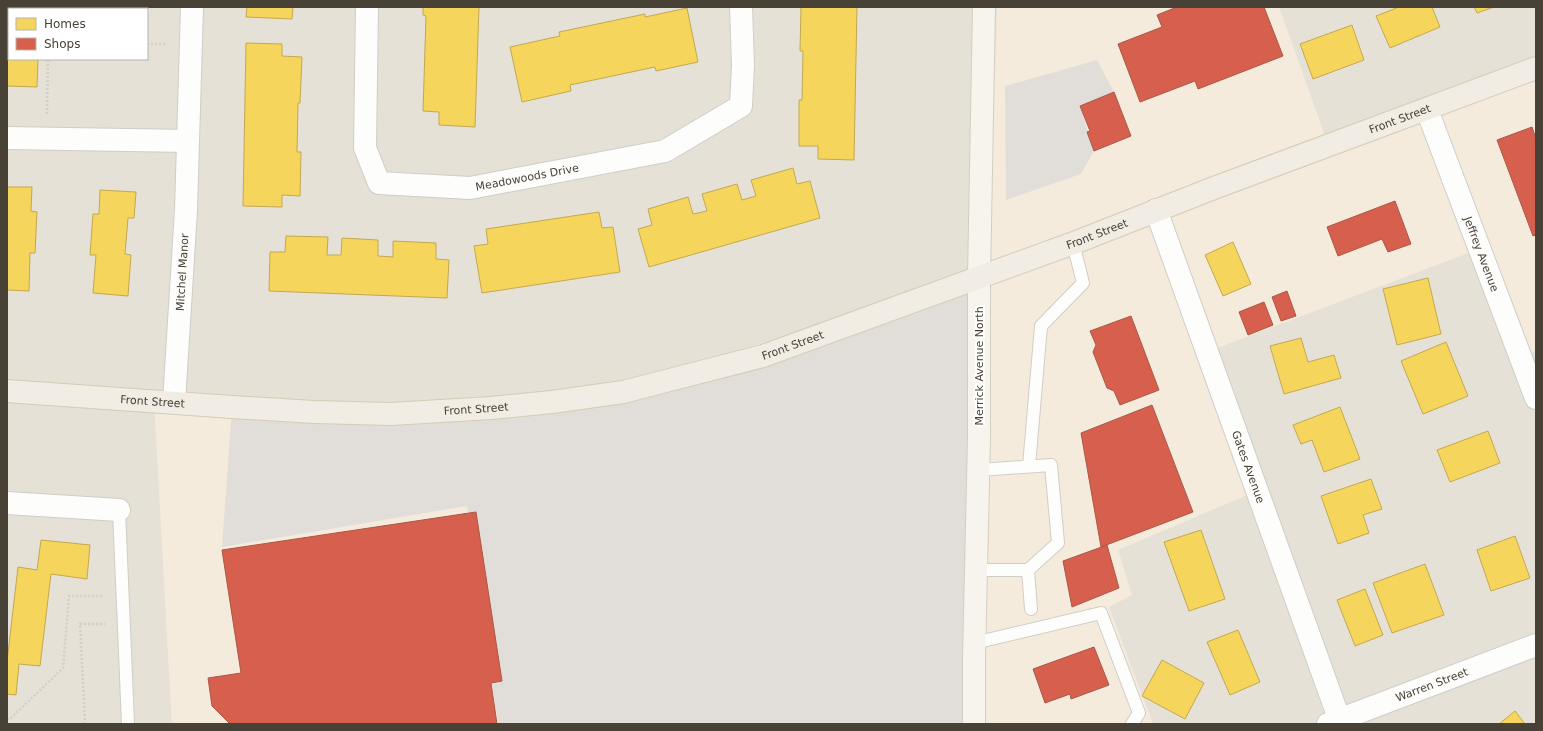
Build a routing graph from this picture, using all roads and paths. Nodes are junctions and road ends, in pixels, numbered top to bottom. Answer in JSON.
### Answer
{"nodes":[{"id":1,"x":192,"y":7,"type":"edge"},
{"id":2,"x":367,"y":7,"type":"edge"},
{"id":3,"x":741,"y":7,"type":"edge"},
{"id":4,"x":984,"y":7,"type":"edge"},
{"id":5,"x":48,"y":60,"type":"edge"},
{"id":6,"x":1536,"y":68,"type":"edge"},
{"id":7,"x":1427,"y":110,"type":"junction"},
{"id":8,"x":47,"y":122,"type":"dead end"},
{"id":9,"x":7,"y":138,"type":"edge"},
{"id":10,"x":188,"y":141,"type":"junction"},
{"id":11,"x":1156,"y":210,"type":"junction"},
{"id":12,"x":1073,"y":242,"type":"junction"},
{"id":13,"x":979,"y":278,"type":"junction"},
{"id":14,"x":7,"y":391,"type":"edge"},
{"id":15,"x":1536,"y":398,"type":"edge"},
{"id":16,"x":174,"y":402,"type":"junction"},
{"id":17,"x":1029,"y":466,"type":"junction"},
{"id":18,"x":978,"y":470,"type":"junction"},
{"id":19,"x":7,"y":503,"type":"edge"},
{"id":20,"x":118,"y":510,"type":"joint"},
{"id":21,"x":976,"y":570,"type":"junction"},
{"id":22,"x":1028,"y":570,"type":"junction"},
{"id":23,"x":104,"y":589,"type":"dead end"},
{"id":24,"x":104,"y":596,"type":"junction"},
{"id":25,"x":104,"y":603,"type":"dead end"},
{"id":26,"x":1031,"y":609,"type":"dead end"},
{"id":27,"x":105,"y":617,"type":"dead end"},
{"id":28,"x":974,"y":643,"type":"junction"},
{"id":29,"x":1536,"y":645,"type":"edge"},
{"id":30,"x":7,"y":720,"type":"edge"},
{"id":31,"x":1336,"y":723,"type":"edge"},
{"id":32,"x":85,"y":724,"type":"edge"},
{"id":33,"x":128,"y":724,"type":"edge"},
{"id":34,"x":974,"y":724,"type":"edge"},
{"id":35,"x":1132,"y":724,"type":"edge"}],
"edges":[{"from":1,"to":10,"type":"street","name":"Mitchel Manor"},
{"from":2,"to":3,"type":"street","name":"Meadowoods Drive"},
{"from":4,"to":13,"type":"main road","name":"Merrick Avenue North"},
{"from":5,"to":8,"type":"path"},
{"from":6,"to":7,"type":"main road","name":"Front Street"},
{"from":7,"to":11,"type":"main road","name":"Front Street"},
{"from":7,"to":15,"type":"street","name":"Jeffrey Avenue"},
{"from":9,"to":10,"type":"street"},
{"from":10,"to":16,"type":"street","name":"Mitchel Manor"},
{"from":11,"to":12,"type":"main road","name":"Front Street"},
{"from":11,"to":31,"type":"street","name":"Gates Avenue"},
{"from":12,"to":13,"type":"main road","name":"Front Street"},
{"from":12,"to":17,"type":"lane"},
{"from":13,"to":16,"type":"main road","name":"Front Street"},
{"from":13,"to":18,"type":"main road","name":"Merrick Avenue North"},
{"from":14,"to":16,"type":"main road","name":"Front Street"},
{"from":17,"to":18,"type":"lane"},
{"from":17,"to":22,"type":"lane"},
{"from":18,"to":21,"type":"main road","name":"Merrick Avenue North"},
{"from":19,"to":20,"type":"street"},
{"from":20,"to":33,"type":"lane"},
{"from":21,"to":22,"type":"lane"},
{"from":21,"to":28,"type":"main road","name":"Merrick Avenue North"},
{"from":22,"to":26,"type":"lane"},
{"from":23,"to":24,"type":"path"},
{"from":24,"to":25,"type":"path"},
{"from":24,"to":30,"type":"path"},
{"from":27,"to":32,"type":"path"},
{"from":28,"to":34,"type":"main road","name":"Merrick Avenue North"},
{"from":28,"to":35,"type":"lane"},
{"from":29,"to":31,"type":"street","name":"Warren Street"}]}
